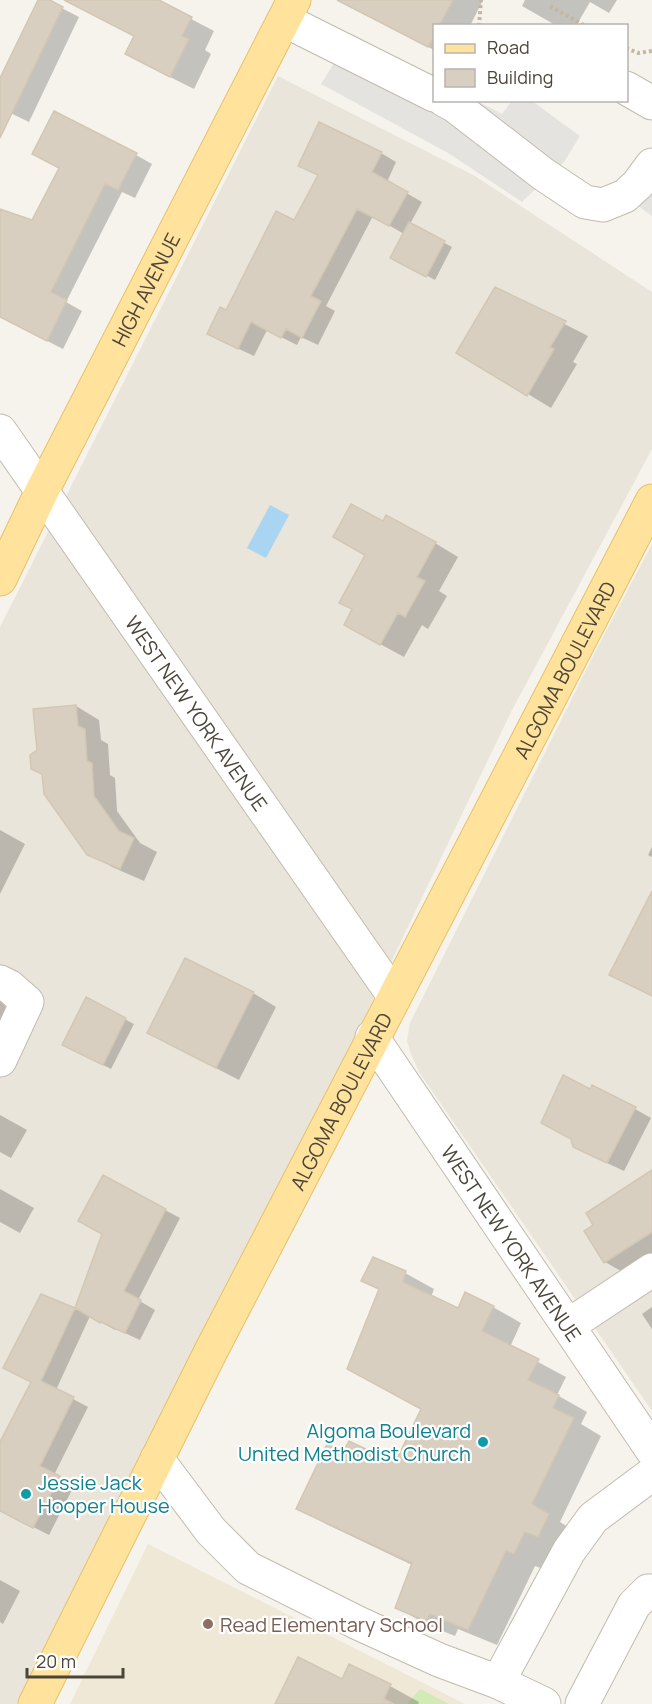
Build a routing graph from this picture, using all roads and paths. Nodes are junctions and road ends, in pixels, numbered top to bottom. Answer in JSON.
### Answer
{"nodes":[{"id":1,"x":481,"y":0,"type":"edge"},
{"id":2,"x":550,"y":6,"type":"dead end"},
{"id":3,"x":289,"y":10,"type":"edge"},
{"id":4,"x":479,"y":24,"type":"edge"},
{"id":5,"x":582,"y":24,"type":"edge"},
{"id":6,"x":628,"y":48,"type":"edge"},
{"id":7,"x":652,"y":51,"type":"edge"},
{"id":8,"x":433,"y":92,"type":"edge"},
{"id":9,"x":449,"y":102,"type":"edge"},
{"id":10,"x":652,"y":165,"type":"edge"},
{"id":11,"x":0,"y":431,"type":"edge"},
{"id":12,"x":42,"y":491,"type":"junction"},
{"id":13,"x":652,"y":501,"type":"edge"},
{"id":14,"x":0,"y":579,"type":"edge"},
{"id":15,"x":0,"y":982,"type":"edge"},
{"id":16,"x":394,"y":996,"type":"junction"},
{"id":17,"x":372,"y":1036,"type":"junction"},
{"id":18,"x":0,"y":1060,"type":"edge"},
{"id":19,"x":652,"y":1270,"type":"edge"},
{"id":20,"x":569,"y":1325,"type":"junction"},
{"id":21,"x":652,"y":1450,"type":"edge"},
{"id":22,"x":157,"y":1459,"type":"junction"},
{"id":23,"x":652,"y":1474,"type":"edge"},
{"id":24,"x":652,"y":1591,"type":"edge"},
{"id":25,"x":498,"y":1682,"type":"junction"},
{"id":26,"x":35,"y":1704,"type":"edge"},
{"id":27,"x":544,"y":1704,"type":"edge"},
{"id":28,"x":582,"y":1704,"type":"edge"}],
"edges":[{"from":1,"to":4,"type":"path"},
{"from":2,"to":5,"type":"path"},
{"from":3,"to":8,"type":"street"},
{"from":3,"to":12,"type":"main road","name":"HIGH AVENUE"},
{"from":6,"to":7,"type":"path"},
{"from":9,"to":10,"type":"street"},
{"from":11,"to":12,"type":"street","name":"WEST NEW YORK AVENUE"},
{"from":12,"to":14,"type":"main road","name":"HIGH AVENUE"},
{"from":12,"to":16,"type":"street","name":"WEST NEW YORK AVENUE"},
{"from":13,"to":16,"type":"main road","name":"ALGOMA BOULEVARD"},
{"from":15,"to":18,"type":"street"},
{"from":16,"to":17,"type":"main road","name":"ALGOMA BOULEVARD"},
{"from":17,"to":20,"type":"street","name":"WEST NEW YORK AVENUE"},
{"from":17,"to":22,"type":"main road","name":"ALGOMA BOULEVARD"},
{"from":19,"to":20,"type":"street"},
{"from":20,"to":21,"type":"street","name":"WEST NEW YORK AVENUE"},
{"from":22,"to":25,"type":"street"},
{"from":22,"to":26,"type":"main road","name":"ALGOMA BOULEVARD"},
{"from":23,"to":25,"type":"street"},
{"from":24,"to":28,"type":"street"},
{"from":25,"to":27,"type":"street"}]}
